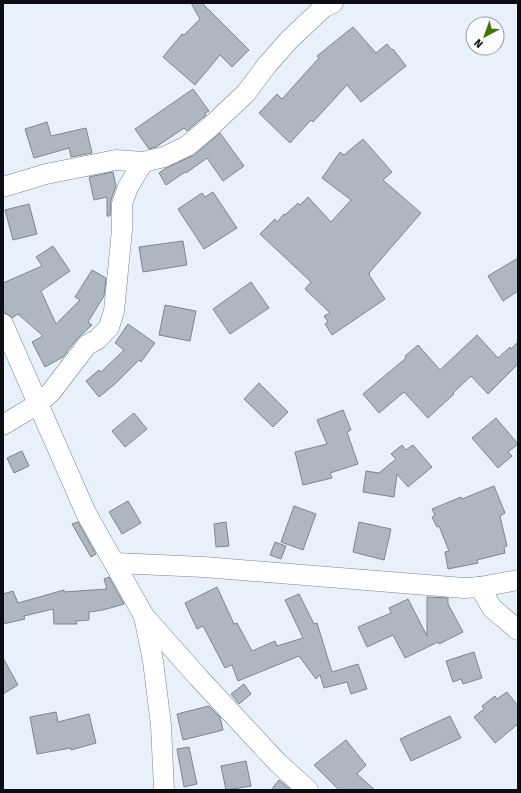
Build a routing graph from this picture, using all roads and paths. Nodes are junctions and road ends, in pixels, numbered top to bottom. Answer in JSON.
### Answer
{"nodes":[{"id":1,"x":333,"y":3,"type":"edge"},
{"id":2,"x":143,"y":162,"type":"junction"},
{"id":3,"x":3,"y":187,"type":"edge"},
{"id":4,"x":3,"y":324,"type":"edge"},
{"id":5,"x":38,"y":404,"type":"junction"},
{"id":6,"x":3,"y":425,"type":"edge"},
{"id":7,"x":115,"y":563,"type":"junction"},
{"id":8,"x":518,"y":580,"type":"edge"},
{"id":9,"x":480,"y":588,"type":"junction"},
{"id":10,"x":144,"y":616,"type":"junction"},
{"id":11,"x":518,"y":630,"type":"edge"},
{"id":12,"x":161,"y":789,"type":"edge"},
{"id":13,"x":308,"y":790,"type":"edge"}],
"edges":[{"from":1,"to":2,"type":"street"},
{"from":2,"to":3,"type":"street"},
{"from":2,"to":5,"type":"street"},
{"from":4,"to":5,"type":"street"},
{"from":5,"to":6,"type":"street"},
{"from":5,"to":7,"type":"street"},
{"from":7,"to":9,"type":"street"},
{"from":7,"to":10,"type":"street"},
{"from":8,"to":9,"type":"street"},
{"from":9,"to":11,"type":"street"},
{"from":10,"to":12,"type":"street"},
{"from":10,"to":13,"type":"street"}]}
